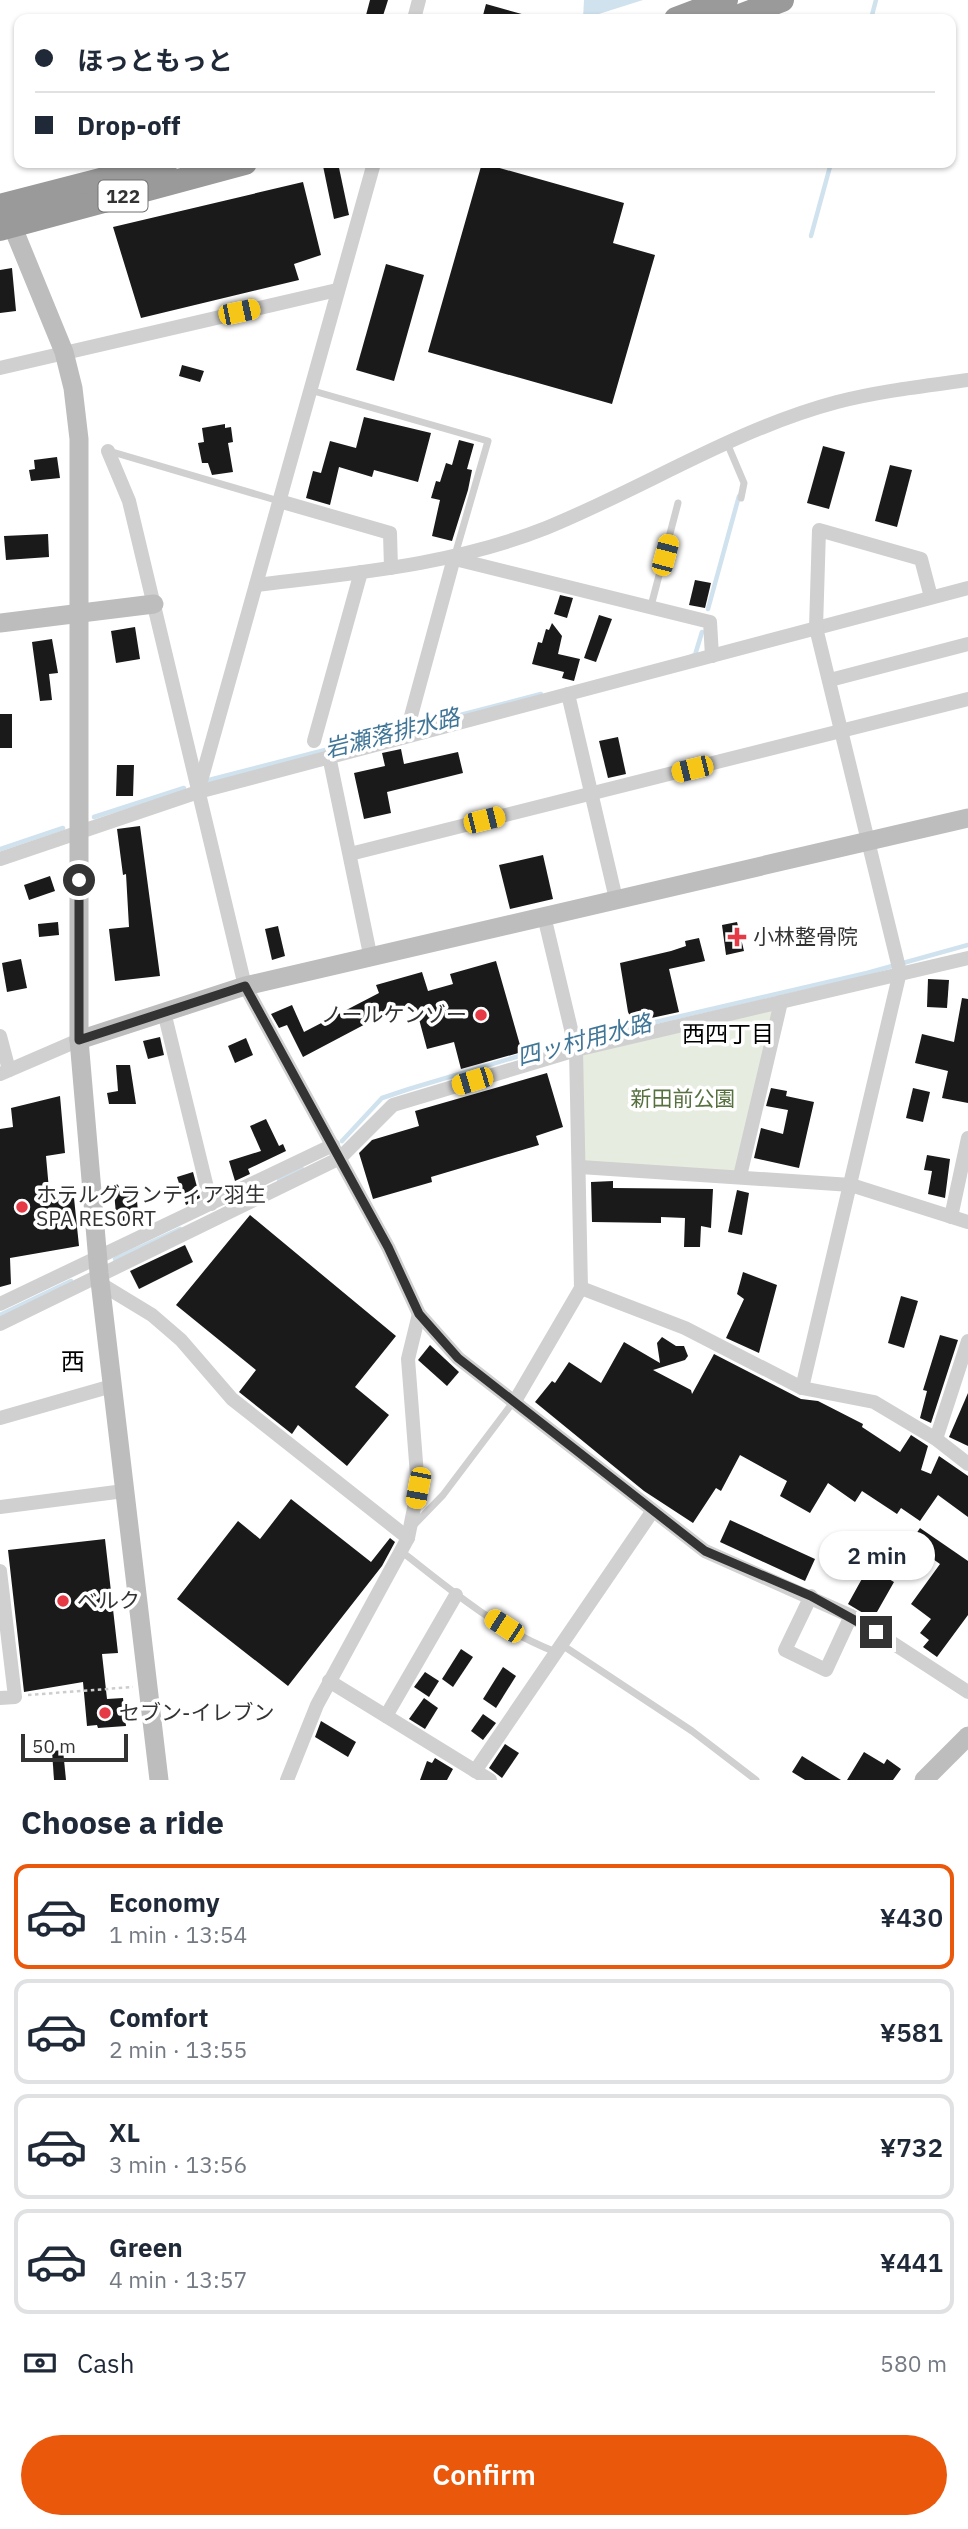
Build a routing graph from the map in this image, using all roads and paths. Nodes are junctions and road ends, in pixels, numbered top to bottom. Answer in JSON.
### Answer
{"nodes":[{"id":1,"x":726,"y":0,"type":"edge"},
{"id":2,"x":782,"y":0,"type":"edge"},
{"id":3,"x":689,"y":14,"type":"edge"},
{"id":4,"x":745,"y":14,"type":"edge"},
{"id":5,"x":149,"y":168,"type":"edge"},
{"id":6,"x":220,"y":168,"type":"edge"},
{"id":7,"x":373,"y":168,"type":"edge"},
{"id":8,"x":3,"y":212,"type":"edge"},
{"id":9,"x":337,"y":290,"type":"junction"},
{"id":10,"x":64,"y":352,"type":"junction"},
{"id":11,"x":0,"y":368,"type":"edge"},
{"id":12,"x":968,"y":380,"type":"edge"},
{"id":13,"x":310,"y":390,"type":"junction"},
{"id":14,"x":727,"y":443,"type":"junction"},
{"id":15,"x":108,"y":451,"type":"joint"},
{"id":16,"x":741,"y":498,"type":"dead end"},
{"id":17,"x":279,"y":501,"type":"junction"},
{"id":18,"x":678,"y":503,"type":"dead end"},
{"id":19,"x":454,"y":558,"type":"junction"},
{"id":20,"x":391,"y":568,"type":"junction"},
{"id":21,"x":361,"y":572,"type":"junction"},
{"id":22,"x":256,"y":585,"type":"junction"},
{"id":23,"x":968,"y":588,"type":"edge"},
{"id":24,"x":931,"y":597,"type":"junction"},
{"id":25,"x":154,"y":604,"type":"junction"},
{"id":26,"x":651,"y":606,"type":"junction"},
{"id":27,"x":79,"y":613,"type":"junction"},
{"id":28,"x":0,"y":623,"type":"edge"},
{"id":29,"x":816,"y":628,"type":"junction"},
{"id":30,"x":968,"y":644,"type":"edge"},
{"id":31,"x":712,"y":656,"type":"junction"},
{"id":32,"x":830,"y":680,"type":"junction"},
{"id":33,"x":568,"y":694,"type":"junction"},
{"id":34,"x":968,"y":699,"type":"edge"},
{"id":35,"x":411,"y":716,"type":"dead end"},
{"id":36,"x":841,"y":732,"type":"junction"},
{"id":37,"x":314,"y":741,"type":"dead end"},
{"id":38,"x":329,"y":756,"type":"junction"},
{"id":39,"x":198,"y":792,"type":"junction"},
{"id":40,"x":592,"y":793,"type":"junction"},
{"id":41,"x":968,"y":818,"type":"edge"},
{"id":42,"x":79,"y":830,"type":"junction"},
{"id":43,"x":868,"y":841,"type":"junction"},
{"id":44,"x":350,"y":854,"type":"junction"},
{"id":45,"x":0,"y":859,"type":"edge"},
{"id":46,"x":616,"y":899,"type":"junction"},
{"id":47,"x":544,"y":916,"type":"junction"},
{"id":48,"x":371,"y":958,"type":"junction"},
{"id":49,"x":968,"y":958,"type":"edge"},
{"id":50,"x":900,"y":972,"type":"junction"},
{"id":51,"x":245,"y":986,"type":"junction"},
{"id":52,"x":781,"y":1002,"type":"junction"},
{"id":53,"x":164,"y":1012,"type":"junction"},
{"id":54,"x":0,"y":1036,"type":"edge"},
{"id":55,"x":79,"y":1040,"type":"junction"},
{"id":56,"x":576,"y":1049,"type":"junction"},
{"id":57,"x":4,"y":1072,"type":"edge"},
{"id":58,"x":968,"y":1138,"type":"edge"},
{"id":59,"x":336,"y":1152,"type":"junction"},
{"id":60,"x":580,"y":1167,"type":"junction"},
{"id":61,"x":740,"y":1176,"type":"junction"},
{"id":62,"x":851,"y":1185,"type":"junction"},
{"id":63,"x":211,"y":1204,"type":"junction"},
{"id":64,"x":951,"y":1217,"type":"junction"},
{"id":65,"x":968,"y":1222,"type":"edge"},
{"id":66,"x":99,"y":1272,"type":"junction"},
{"id":67,"x":581,"y":1287,"type":"junction"},
{"id":68,"x":0,"y":1304,"type":"edge"},
{"id":69,"x":419,"y":1314,"type":"junction"},
{"id":70,"x":0,"y":1324,"type":"edge"},
{"id":71,"x":968,"y":1341,"type":"edge"},
{"id":72,"x":112,"y":1386,"type":"junction"},
{"id":73,"x":802,"y":1388,"type":"junction"},
{"id":74,"x":514,"y":1401,"type":"junction"},
{"id":75,"x":0,"y":1418,"type":"edge"},
{"id":76,"x":936,"y":1439,"type":"junction"},
{"id":77,"x":968,"y":1464,"type":"edge"},
{"id":78,"x":124,"y":1491,"type":"junction"},
{"id":79,"x":0,"y":1507,"type":"edge"},
{"id":80,"x":652,"y":1512,"type":"junction"},
{"id":81,"x":406,"y":1540,"type":"junction"},
{"id":82,"x":0,"y":1570,"type":"edge"},
{"id":83,"x":456,"y":1595,"type":"junction"},
{"id":84,"x":811,"y":1596,"type":"junction"},
{"id":85,"x":851,"y":1616,"type":"junction"},
{"id":86,"x":559,"y":1649,"type":"junction"},
{"id":87,"x":329,"y":1681,"type":"junction"},
{"id":88,"x":133,"y":1687,"type":"dead end"},
{"id":89,"x":968,"y":1692,"type":"edge"},
{"id":90,"x":7,"y":1697,"type":"edge"},
{"id":91,"x":386,"y":1716,"type":"junction"},
{"id":92,"x":968,"y":1735,"type":"edge"},
{"id":93,"x":475,"y":1771,"type":"junction"},
{"id":94,"x":159,"y":1780,"type":"edge"},
{"id":95,"x":288,"y":1780,"type":"edge"},
{"id":96,"x":490,"y":1780,"type":"edge"},
{"id":97,"x":756,"y":1780,"type":"edge"},
{"id":98,"x":924,"y":1780,"type":"edge"}],
"edges":[{"from":1,"to":3,"type":"highway"},
{"from":2,"to":4,"type":"highway"},
{"from":5,"to":8,"type":"highway","number":"122"},
{"from":6,"to":8,"type":"highway","number":"122"},
{"from":7,"to":9,"type":"street"},
{"from":8,"to":10,"type":"street"},
{"from":9,"to":10,"type":"street"},
{"from":9,"to":13,"type":"street"},
{"from":10,"to":11,"type":"street"},
{"from":10,"to":27,"type":"street"},
{"from":12,"to":14,"type":"street"},
{"from":13,"to":17,"type":"street"},
{"from":13,"to":19,"type":"lane"},
{"from":14,"to":16,"type":"lane"},
{"from":14,"to":19,"type":"street"},
{"from":15,"to":17,"type":"lane"},
{"from":15,"to":25,"type":"street"},
{"from":17,"to":20,"type":"street"},
{"from":17,"to":22,"type":"street"},
{"from":18,"to":26,"type":"lane"},
{"from":19,"to":20,"type":"street"},
{"from":19,"to":26,"type":"street"},
{"from":19,"to":35,"type":"street"},
{"from":20,"to":21,"type":"street"},
{"from":21,"to":22,"type":"street"},
{"from":21,"to":37,"type":"street"},
{"from":22,"to":39,"type":"street"},
{"from":23,"to":24,"type":"street"},
{"from":24,"to":29,"type":"street"},
{"from":24,"to":29,"type":"street"},
{"from":25,"to":27,"type":"street"},
{"from":25,"to":39,"type":"street"},
{"from":26,"to":31,"type":"street"},
{"from":27,"to":28,"type":"street"},
{"from":27,"to":42,"type":"street"},
{"from":29,"to":31,"type":"street"},
{"from":29,"to":32,"type":"street"},
{"from":30,"to":32,"type":"street"},
{"from":31,"to":33,"type":"street"},
{"from":32,"to":36,"type":"street"},
{"from":33,"to":38,"type":"street"},
{"from":33,"to":40,"type":"street"},
{"from":34,"to":36,"type":"street"},
{"from":36,"to":40,"type":"street"},
{"from":36,"to":43,"type":"street"},
{"from":38,"to":39,"type":"street"},
{"from":38,"to":44,"type":"street"},
{"from":39,"to":42,"type":"street"},
{"from":39,"to":51,"type":"street"},
{"from":40,"to":44,"type":"street"},
{"from":40,"to":46,"type":"street"},
{"from":41,"to":43,"type":"street"},
{"from":42,"to":45,"type":"street"},
{"from":42,"to":55,"type":"street"},
{"from":43,"to":46,"type":"street"},
{"from":43,"to":50,"type":"street"},
{"from":44,"to":48,"type":"street"},
{"from":46,"to":47,"type":"street"},
{"from":47,"to":48,"type":"street"},
{"from":47,"to":56,"type":"street"},
{"from":48,"to":51,"type":"street"},
{"from":49,"to":50,"type":"street"},
{"from":50,"to":52,"type":"street"},
{"from":50,"to":62,"type":"street"},
{"from":51,"to":53,"type":"street"},
{"from":51,"to":59,"type":"street"},
{"from":52,"to":56,"type":"street"},
{"from":52,"to":61,"type":"street"},
{"from":53,"to":55,"type":"street"},
{"from":53,"to":63,"type":"street"},
{"from":54,"to":57,"type":"street"},
{"from":55,"to":57,"type":"street"},
{"from":55,"to":66,"type":"street"},
{"from":56,"to":59,"type":"street"},
{"from":56,"to":60,"type":"street"},
{"from":58,"to":64,"type":"street"},
{"from":59,"to":63,"type":"street"},
{"from":59,"to":66,"type":"street"},
{"from":59,"to":69,"type":"street"},
{"from":60,"to":61,"type":"street"},
{"from":60,"to":67,"type":"street"},
{"from":61,"to":62,"type":"street"},
{"from":62,"to":64,"type":"street"},
{"from":62,"to":73,"type":"street"},
{"from":63,"to":66,"type":"street"},
{"from":64,"to":65,"type":"street"},
{"from":66,"to":68,"type":"street"},
{"from":66,"to":70,"type":"street"},
{"from":66,"to":72,"type":"street"},
{"from":66,"to":81,"type":"street"},
{"from":67,"to":73,"type":"street"},
{"from":67,"to":74,"type":"street"},
{"from":69,"to":74,"type":"street"},
{"from":69,"to":81,"type":"street"},
{"from":71,"to":76,"type":"street"},
{"from":72,"to":75,"type":"street"},
{"from":72,"to":78,"type":"street"},
{"from":73,"to":76,"type":"street"},
{"from":74,"to":80,"type":"street"},
{"from":74,"to":81,"type":"lane"},
{"from":76,"to":77,"type":"street"},
{"from":78,"to":79,"type":"street"},
{"from":78,"to":94,"type":"street"},
{"from":80,"to":84,"type":"street"},
{"from":80,"to":86,"type":"street"},
{"from":81,"to":83,"type":"lane"},
{"from":81,"to":87,"type":"street"},
{"from":82,"to":90,"type":"street"},
{"from":83,"to":86,"type":"lane"},
{"from":83,"to":91,"type":"street"},
{"from":84,"to":85,"type":"street"},
{"from":84,"to":85,"type":"street"},
{"from":85,"to":89,"type":"street"},
{"from":86,"to":93,"type":"street"},
{"from":86,"to":97,"type":"lane"},
{"from":87,"to":91,"type":"street"},
{"from":87,"to":95,"type":"street"},
{"from":88,"to":90,"type":"path"},
{"from":91,"to":93,"type":"street"},
{"from":92,"to":98,"type":"street"},
{"from":93,"to":96,"type":"street"}]}
